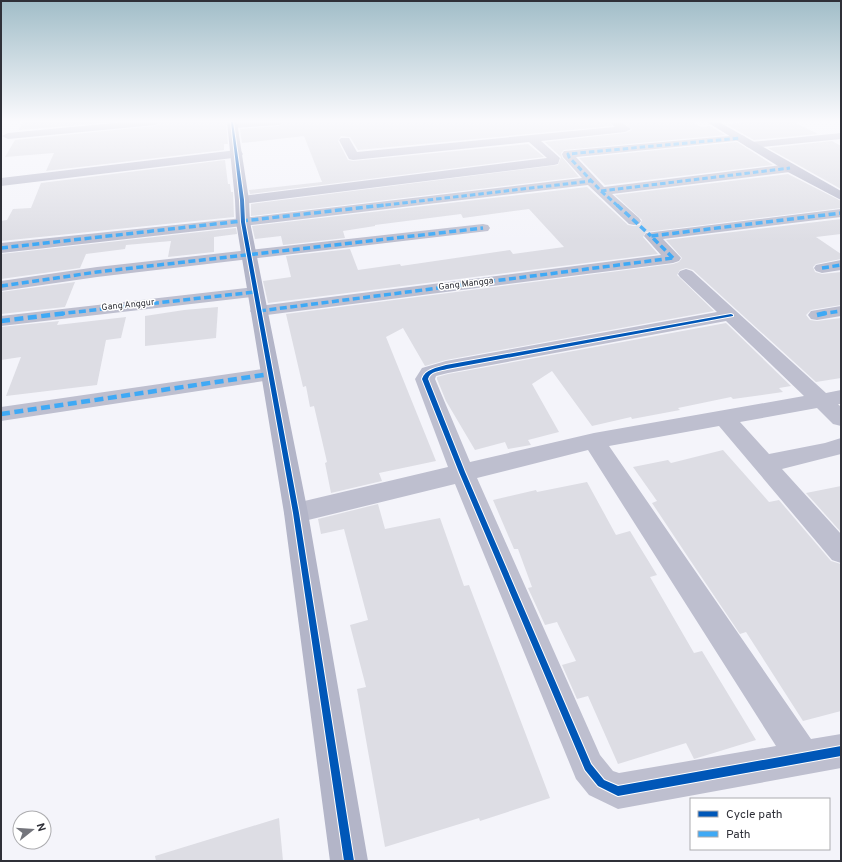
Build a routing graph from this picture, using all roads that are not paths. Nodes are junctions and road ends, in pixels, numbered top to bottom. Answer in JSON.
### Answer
{"nodes":[{"id":1,"x":168,"y":162,"type":"edge"},
{"id":2,"x":238,"y":162,"type":"edge"},
{"id":3,"x":389,"y":162,"type":"edge"},
{"id":4,"x":544,"y":162,"type":"edge"},
{"id":5,"x":574,"y":162,"type":"edge"},
{"id":6,"x":780,"y":162,"type":"edge"},
{"id":7,"x":790,"y":168,"type":"junction"},
{"id":8,"x":400,"y":180,"type":"junction"},
{"id":9,"x":591,"y":181,"type":"junction"},
{"id":10,"x":1,"y":182,"type":"edge"},
{"id":11,"x":601,"y":191,"type":"junction"},
{"id":12,"x":838,"y":193,"type":"edge"},
{"id":13,"x":242,"y":211,"type":"junction"},
{"id":14,"x":841,"y":213,"type":"edge"},
{"id":15,"x":634,"y":221,"type":"dead end"},
{"id":16,"x":483,"y":228,"type":"dead end"},
{"id":17,"x":1,"y":248,"type":"edge"},
{"id":18,"x":249,"y":256,"type":"junction"},
{"id":19,"x":841,"y":265,"type":"edge"},
{"id":20,"x":822,"y":268,"type":"dead end"},
{"id":21,"x":686,"y":274,"type":"dead end"},
{"id":22,"x":1,"y":286,"type":"edge"},
{"id":23,"x":257,"y":301,"type":"junction"},
{"id":24,"x":841,"y":311,"type":"edge"},
{"id":25,"x":816,"y":315,"type":"dead end"},
{"id":26,"x":731,"y":316,"type":"junction"},
{"id":27,"x":1,"y":320,"type":"edge"},
{"id":28,"x":270,"y":374,"type":"junction"},
{"id":29,"x":831,"y":399,"type":"edge"},
{"id":30,"x":1,"y":414,"type":"edge"},
{"id":31,"x":724,"y":418,"type":"junction"},
{"id":32,"x":841,"y":419,"type":"edge"},
{"id":33,"x":594,"y":441,"type":"junction"},
{"id":34,"x":841,"y":446,"type":"edge"},
{"id":35,"x":763,"y":464,"type":"junction"},
{"id":36,"x":462,"y":472,"type":"junction"},
{"id":37,"x":296,"y":513,"type":"junction"},
{"id":38,"x":841,"y":552,"type":"edge"},
{"id":39,"x":841,"y":750,"type":"edge"},
{"id":40,"x":802,"y":757,"type":"junction"},
{"id":41,"x":349,"y":861,"type":"edge"}],
"edges":[{"from":1,"to":10,"type":"street"},
{"from":2,"to":13,"type":"street"},
{"from":3,"to":8,"type":"street"},
{"from":4,"to":8,"type":"street"},
{"from":5,"to":9,"type":"street"},
{"from":6,"to":7,"type":"street"},
{"from":7,"to":11,"type":"street"},
{"from":7,"to":12,"type":"street"},
{"from":8,"to":13,"type":"street"},
{"from":9,"to":11,"type":"street"},
{"from":9,"to":13,"type":"street"},
{"from":11,"to":15,"type":"street"},
{"from":13,"to":17,"type":"street"},
{"from":13,"to":18,"type":"street"},
{"from":14,"to":23,"type":"street","name":"Gang Mangga"},
{"from":16,"to":18,"type":"street"},
{"from":18,"to":22,"type":"street"},
{"from":18,"to":23,"type":"street"},
{"from":19,"to":20,"type":"street"},
{"from":21,"to":26,"type":"street"},
{"from":23,"to":27,"type":"street","name":"Gang Anggur"},
{"from":23,"to":28,"type":"street"},
{"from":24,"to":25,"type":"street"},
{"from":26,"to":29,"type":"street"},
{"from":26,"to":36,"type":"street"},
{"from":28,"to":30,"type":"street"},
{"from":28,"to":37,"type":"street"},
{"from":29,"to":31,"type":"street"},
{"from":29,"to":32,"type":"street"},
{"from":31,"to":33,"type":"street"},
{"from":31,"to":35,"type":"street"},
{"from":33,"to":36,"type":"street"},
{"from":33,"to":40,"type":"street"},
{"from":34,"to":35,"type":"street"},
{"from":35,"to":38,"type":"street"},
{"from":36,"to":37,"type":"street"},
{"from":36,"to":40,"type":"street"},
{"from":37,"to":41,"type":"street"},
{"from":39,"to":40,"type":"street"}]}
